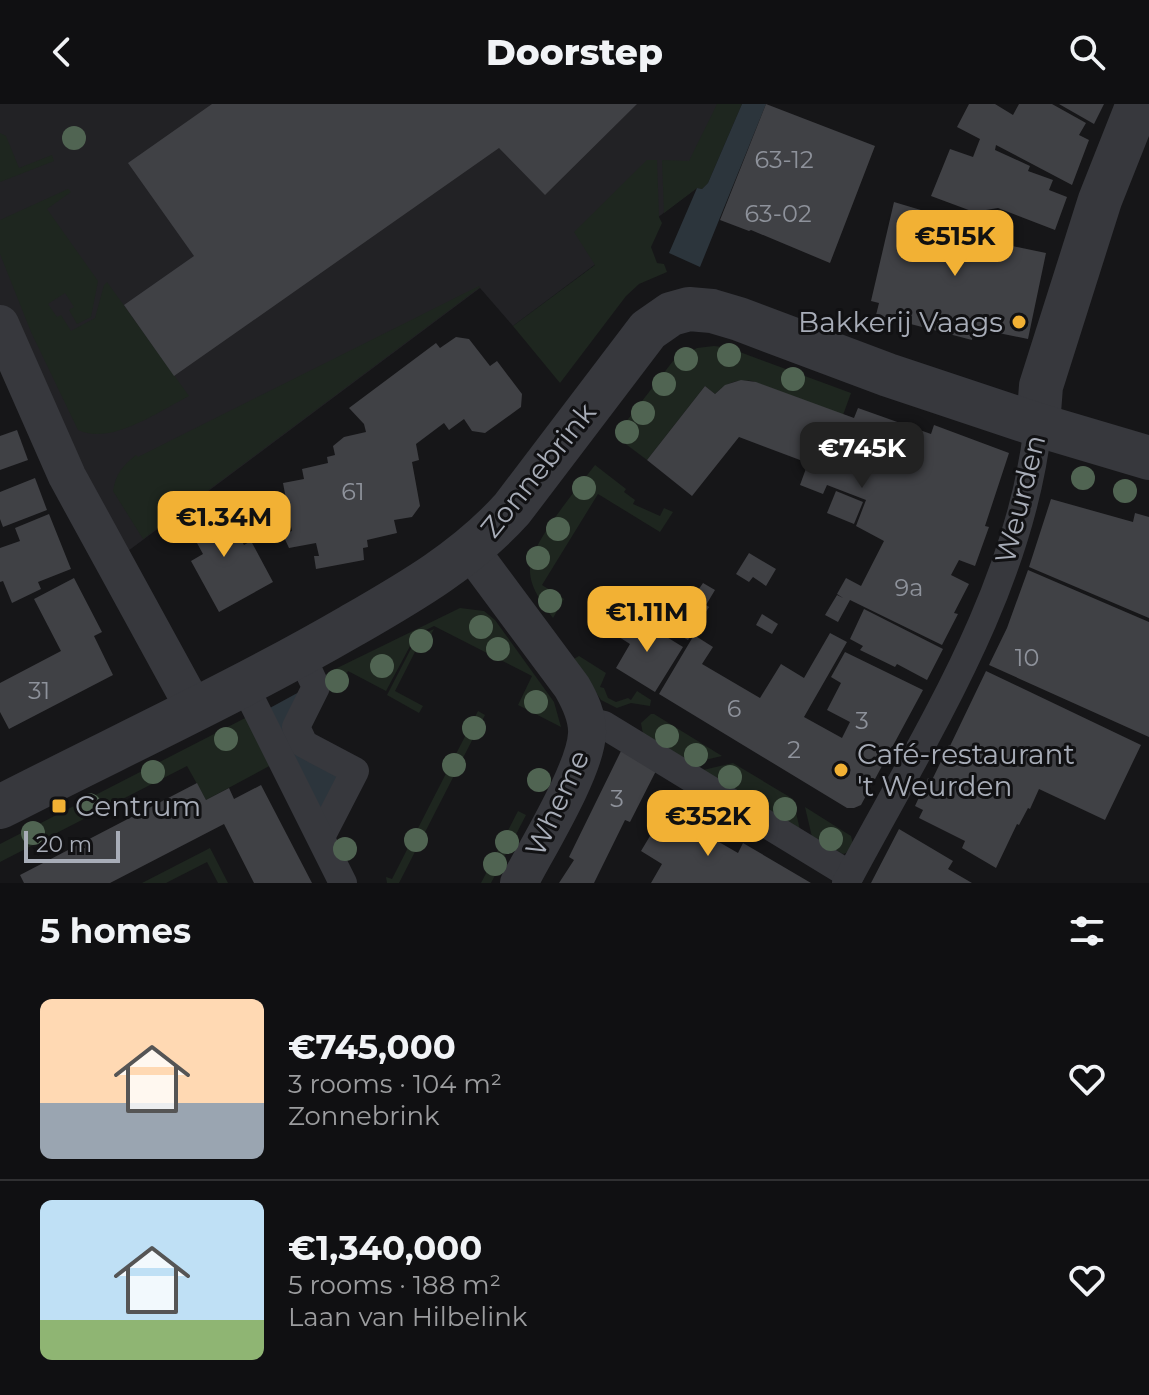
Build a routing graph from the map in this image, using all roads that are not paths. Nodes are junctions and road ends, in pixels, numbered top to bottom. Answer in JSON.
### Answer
{"nodes":[{"id":1,"x":1138,"y":104,"type":"edge"},
{"id":2,"x":0,"y":324,"type":"edge"},
{"id":3,"x":1038,"y":425,"type":"junction"},
{"id":4,"x":1149,"y":458,"type":"edge"},
{"id":5,"x":471,"y":551,"type":"junction"},
{"id":6,"x":301,"y":655,"type":"junction"},
{"id":7,"x":244,"y":685,"type":"junction"},
{"id":8,"x":194,"y":708,"type":"junction"},
{"id":9,"x":586,"y":721,"type":"junction"},
{"id":10,"x":0,"y":807,"type":"edge"},
{"id":11,"x":321,"y":837,"type":"junction"},
{"id":12,"x":848,"y":879,"type":"edge"},
{"id":13,"x":343,"y":883,"type":"edge"},
{"id":14,"x":519,"y":883,"type":"edge"}],
"edges":[{"from":1,"to":3,"type":"street","name":"Weurden"},
{"from":2,"to":8,"type":"street"},
{"from":3,"to":4,"type":"street","name":"Zonnebrink"},
{"from":3,"to":5,"type":"street","name":"Zonnebrink"},
{"from":3,"to":12,"type":"street","name":"Weurden"},
{"from":5,"to":6,"type":"street","name":"Zonnebrink"},
{"from":5,"to":9,"type":"street"},
{"from":6,"to":7,"type":"street","name":"Zonnebrink"},
{"from":6,"to":11,"type":"street"},
{"from":7,"to":8,"type":"street","name":"Zonnebrink"},
{"from":7,"to":11,"type":"street"},
{"from":8,"to":10,"type":"street","name":"Zonnebrink"},
{"from":9,"to":12,"type":"street"},
{"from":9,"to":14,"type":"street","name":"Wheme"},
{"from":11,"to":13,"type":"street"}]}
